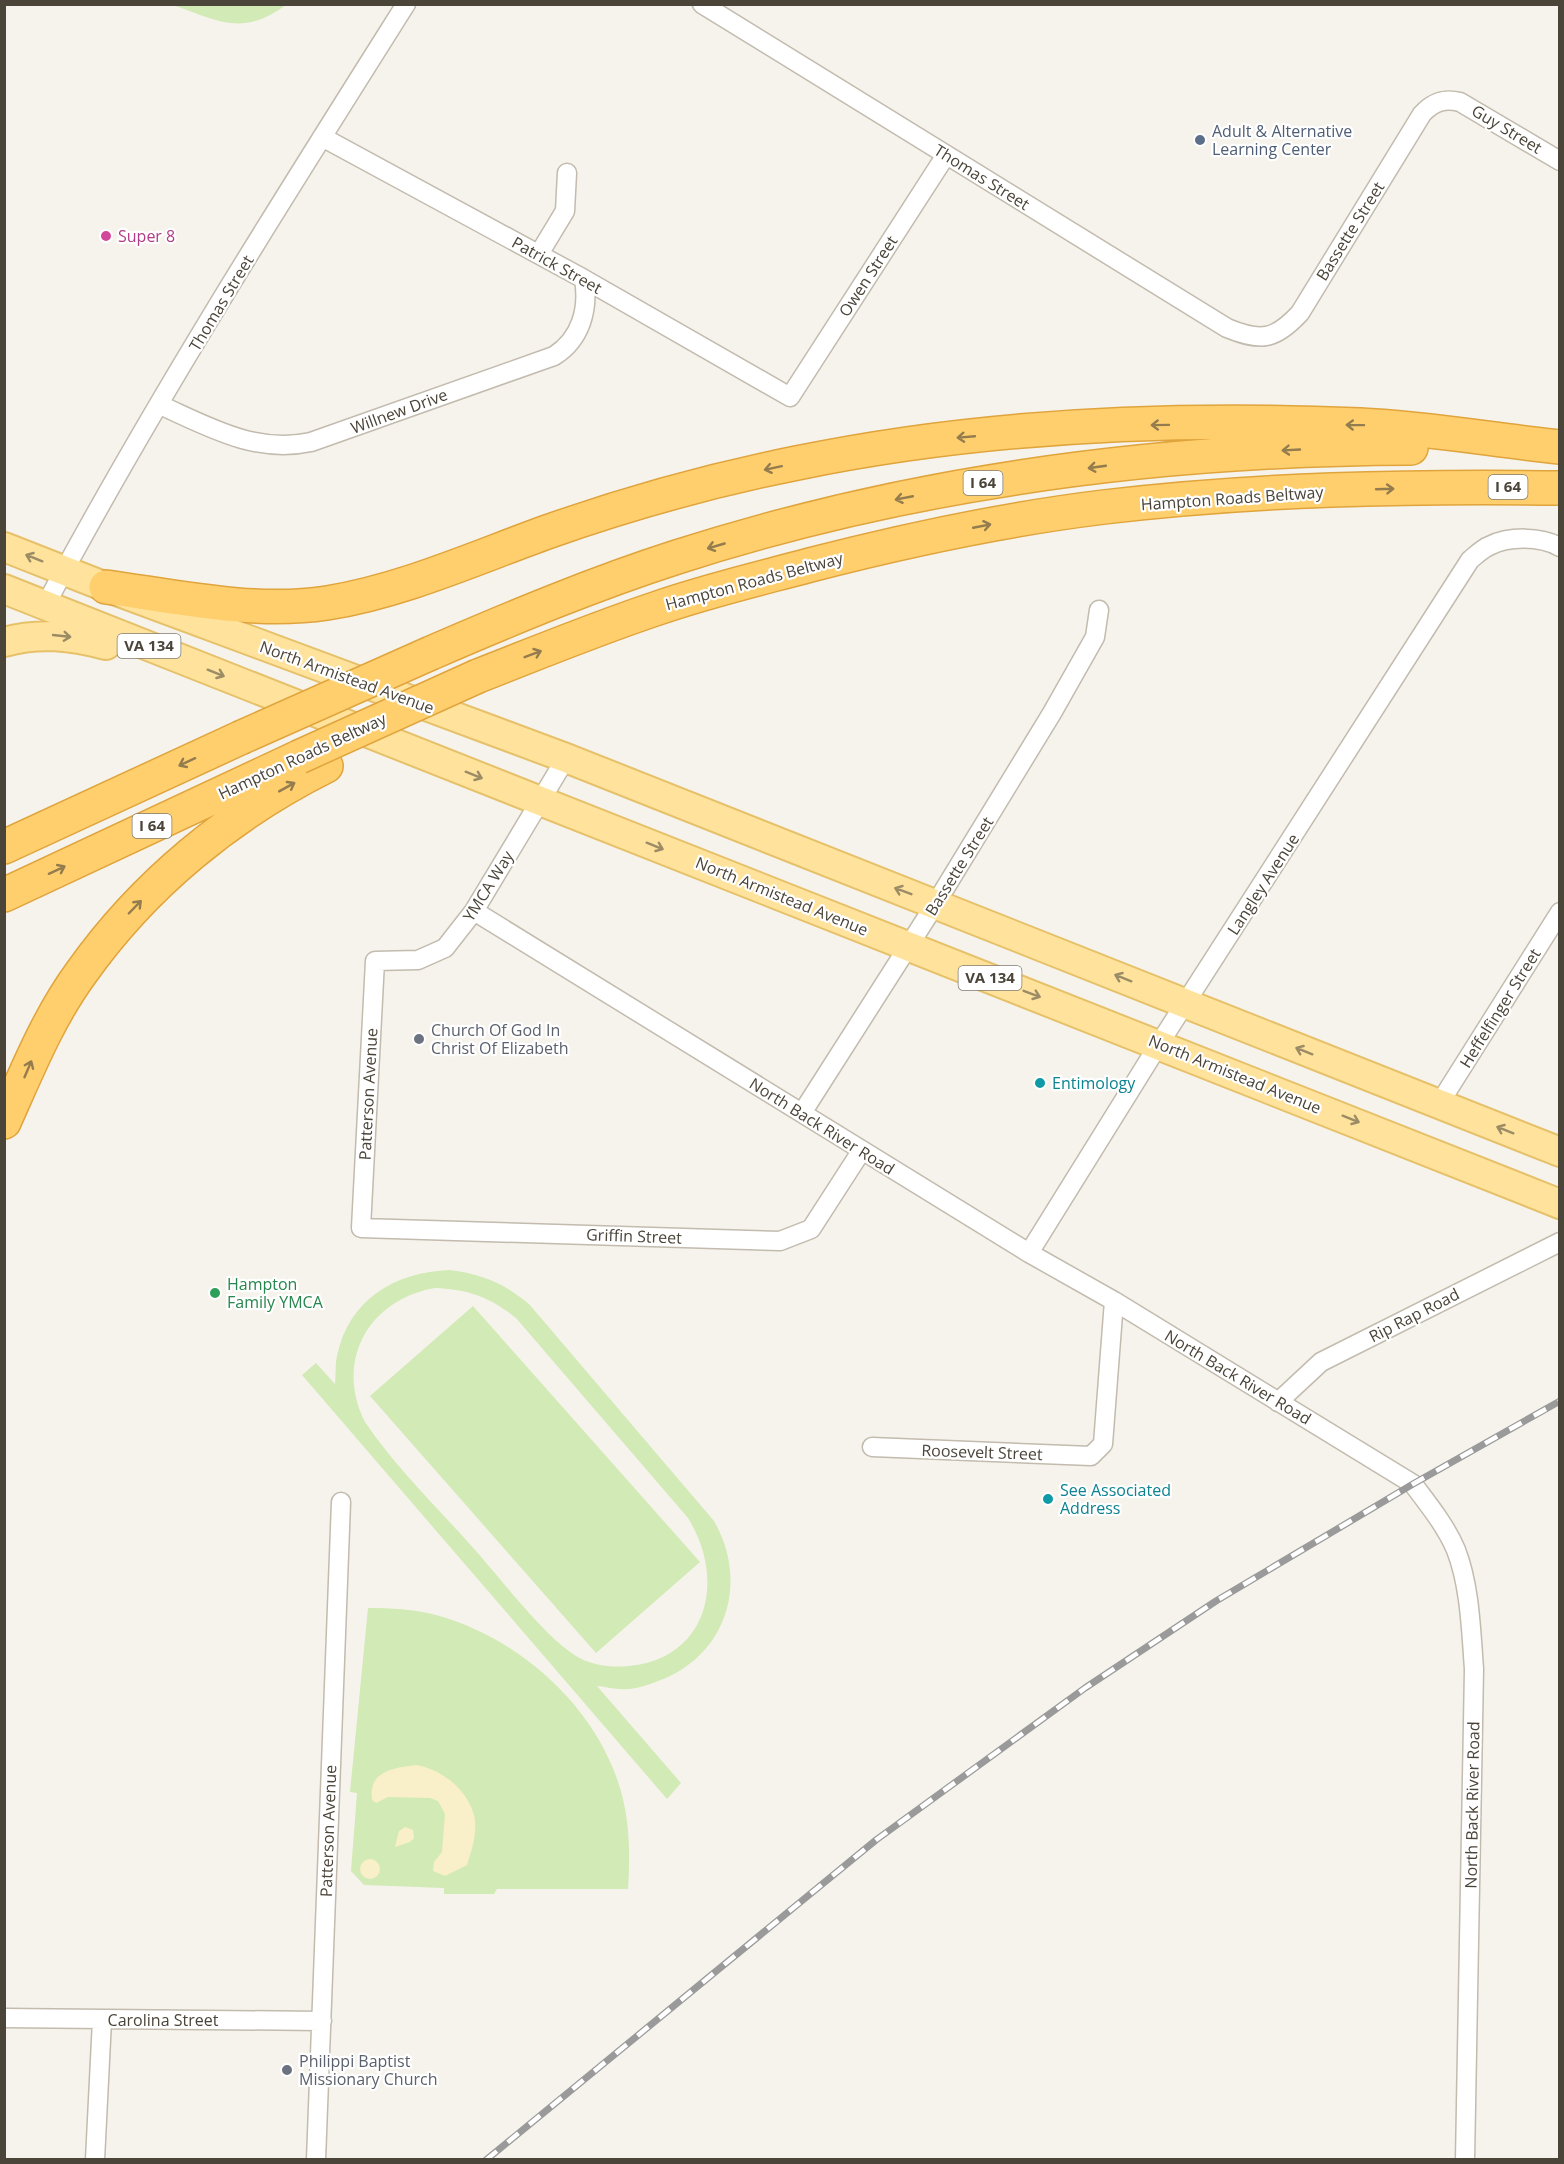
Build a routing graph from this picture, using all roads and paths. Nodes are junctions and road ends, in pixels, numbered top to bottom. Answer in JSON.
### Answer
{"nodes":[{"id":1,"x":405,"y":4,"type":"edge"},
{"id":2,"x":702,"y":4,"type":"edge"},
{"id":3,"x":1422,"y":114,"type":"joint"},
{"id":4,"x":322,"y":137,"type":"junction"},
{"id":5,"x":946,"y":155,"type":"junction"},
{"id":6,"x":1560,"y":161,"type":"edge"},
{"id":7,"x":567,"y":173,"type":"dead end"},
{"id":8,"x":539,"y":254,"type":"junction"},
{"id":9,"x":584,"y":279,"type":"junction"},
{"id":10,"x":1266,"y":338,"type":"joint"},
{"id":11,"x":790,"y":397,"type":"joint"},
{"id":12,"x":160,"y":405,"type":"junction"},
{"id":13,"x":1560,"y":448,"type":"edge"},
{"id":14,"x":1456,"y":487,"type":"junction"},
{"id":15,"x":1560,"y":488,"type":"edge"},
{"id":16,"x":1560,"y":509,"type":"edge"},
{"id":17,"x":4,"y":547,"type":"edge"},
{"id":18,"x":1560,"y":547,"type":"edge"},
{"id":19,"x":64,"y":570,"type":"junction"},
{"id":20,"x":106,"y":587,"type":"junction"},
{"id":21,"x":4,"y":589,"type":"edge"},
{"id":22,"x":45,"y":606,"type":"junction"},
{"id":23,"x":1100,"y":610,"type":"dead end"},
{"id":24,"x":4,"y":642,"type":"edge"},
{"id":25,"x":183,"y":660,"type":"junction"},
{"id":26,"x":566,"y":759,"type":"junction"},
{"id":27,"x":312,"y":762,"type":"junction"},
{"id":28,"x":541,"y":801,"type":"junction"},
{"id":29,"x":78,"y":812,"type":"junction"},
{"id":30,"x":4,"y":832,"type":"edge"},
{"id":31,"x":4,"y":847,"type":"edge"},
{"id":32,"x":4,"y":895,"type":"edge"},
{"id":33,"x":936,"y":903,"type":"junction"},
{"id":34,"x":474,"y":911,"type":"junction"},
{"id":35,"x":1560,"y":912,"type":"edge"},
{"id":36,"x":909,"y":946,"type":"junction"},
{"id":37,"x":375,"y":960,"type":"joint"},
{"id":38,"x":1186,"y":1003,"type":"junction"},
{"id":39,"x":1159,"y":1044,"type":"junction"},
{"id":40,"x":1439,"y":1104,"type":"junction"},
{"id":41,"x":802,"y":1113,"type":"junction"},
{"id":42,"x":4,"y":1122,"type":"edge"},
{"id":43,"x":862,"y":1150,"type":"junction"},
{"id":44,"x":1560,"y":1152,"type":"edge"},
{"id":45,"x":1560,"y":1204,"type":"edge"},
{"id":46,"x":361,"y":1228,"type":"joint"},
{"id":47,"x":1560,"y":1242,"type":"edge"},
{"id":48,"x":1029,"y":1253,"type":"junction"},
{"id":49,"x":1114,"y":1302,"type":"junction"},
{"id":50,"x":1278,"y":1402,"type":"junction"},
{"id":51,"x":872,"y":1447,"type":"dead end"},
{"id":52,"x":341,"y":1502,"type":"dead end"},
{"id":53,"x":4,"y":2018,"type":"edge"},
{"id":54,"x":102,"y":2020,"type":"junction"},
{"id":55,"x":322,"y":2021,"type":"junction"},
{"id":56,"x":95,"y":2160,"type":"edge"},
{"id":57,"x":316,"y":2160,"type":"edge"},
{"id":58,"x":1465,"y":2160,"type":"edge"}],
"edges":[{"from":1,"to":4,"type":"street","name":"Thomas Street"},
{"from":2,"to":5,"type":"street","name":"Thomas Street"},
{"from":3,"to":6,"type":"street","name":"Guy Street"},
{"from":3,"to":10,"type":"street","name":"Bassette Street"},
{"from":4,"to":8,"type":"street","name":"Patrick Street"},
{"from":4,"to":12,"type":"street","name":"Thomas Street"},
{"from":5,"to":10,"type":"street","name":"Thomas Street"},
{"from":5,"to":11,"type":"street","name":"Owen Street"},
{"from":7,"to":8,"type":"street"},
{"from":8,"to":9,"type":"street","name":"Patrick Street"},
{"from":9,"to":11,"type":"street","name":"Patrick Street"},
{"from":9,"to":12,"type":"street","name":"Willnew Drive"},
{"from":12,"to":19,"type":"street","name":"Thomas Street"},
{"from":13,"to":20,"type":"highway","one_way":true},
{"from":13,"to":29,"type":"highway","number":"I 64","one_way":true,"bridge":true},
{"from":14,"to":15,"type":"highway","name":"Hampton Roads Beltway","number":"I 64"},
{"from":14,"to":16,"type":"highway"},
{"from":27,"to":14,"type":"highway","name":"Hampton Roads Beltway","number":"I 64","one_way":true,"bridge":true},
{"from":19,"to":17,"type":"main road","name":"North Armistead Avenue","number":"VA 134","one_way":true},
{"from":18,"to":38,"type":"street","name":"Langley Avenue"},
{"from":19,"to":20,"type":"main road","name":"North Armistead Avenue","number":"VA 134"},
{"from":19,"to":22,"type":"street","name":"Thomas Street"},
{"from":20,"to":26,"type":"main road","name":"North Armistead Avenue","number":"VA 134"},
{"from":21,"to":22,"type":"main road","name":"North Armistead Avenue","number":"VA 134"},
{"from":22,"to":25,"type":"main road","name":"North Armistead Avenue","number":"VA 134"},
{"from":23,"to":33,"type":"street","name":"Bassette Street"},
{"from":24,"to":25,"type":"main road","one_way":true},
{"from":25,"to":28,"type":"main road","name":"North Armistead Avenue","number":"VA 134","one_way":true},
{"from":26,"to":28,"type":"street","name":"YMCA Way"},
{"from":33,"to":26,"type":"main road","name":"North Armistead Avenue","number":"VA 134","one_way":true},
{"from":32,"to":27,"type":"highway","name":"Hampton Roads Beltway","number":"I 64","one_way":true},
{"from":42,"to":27,"type":"highway","one_way":true},
{"from":28,"to":34,"type":"street","name":"YMCA Way"},
{"from":28,"to":36,"type":"main road","name":"North Armistead Avenue","number":"VA 134","one_way":true},
{"from":29,"to":30,"type":"highway"},
{"from":29,"to":31,"type":"highway","number":"I 64"},
{"from":33,"to":36,"type":"street","name":"Bassette Street"},
{"from":38,"to":33,"type":"main road","name":"North Armistead Avenue","number":"VA 134","one_way":true},
{"from":34,"to":37,"type":"street","name":"YMCA Way"},
{"from":34,"to":41,"type":"street","name":"North Back River Road"},
{"from":35,"to":40,"type":"street","name":"Heffelfinger Street"},
{"from":36,"to":39,"type":"main road","name":"North Armistead Avenue","number":"VA 134","one_way":true},
{"from":36,"to":41,"type":"street","name":"Bassette Street"},
{"from":37,"to":46,"type":"street","name":"Patterson Avenue"},
{"from":38,"to":39,"type":"street","name":"Langley Avenue"},
{"from":40,"to":38,"type":"main road","name":"North Armistead Avenue","number":"VA 134","one_way":true},
{"from":39,"to":45,"type":"main road","name":"North Armistead Avenue","number":"VA 134","one_way":true},
{"from":39,"to":48,"type":"street","name":"Langley Avenue"},
{"from":44,"to":40,"type":"main road","name":"North Armistead Avenue","number":"VA 134","one_way":true},
{"from":41,"to":43,"type":"street","name":"North Back River Road"},
{"from":43,"to":46,"type":"street","name":"Griffin Street"},
{"from":43,"to":48,"type":"street","name":"North Back River Road"},
{"from":47,"to":50,"type":"street","name":"Rip Rap Road"},
{"from":48,"to":49,"type":"street","name":"North Back River Road"},
{"from":49,"to":50,"type":"street","name":"North Back River Road"},
{"from":49,"to":51,"type":"street","name":"Roosevelt Street"},
{"from":50,"to":58,"type":"street","name":"North Back River Road"},
{"from":52,"to":55,"type":"street","name":"Patterson Avenue"},
{"from":53,"to":54,"type":"street","name":"Carolina Street"},
{"from":54,"to":55,"type":"street","name":"Carolina Street"},
{"from":54,"to":56,"type":"street"},
{"from":55,"to":57,"type":"street","name":"Patterson Avenue"}]}
